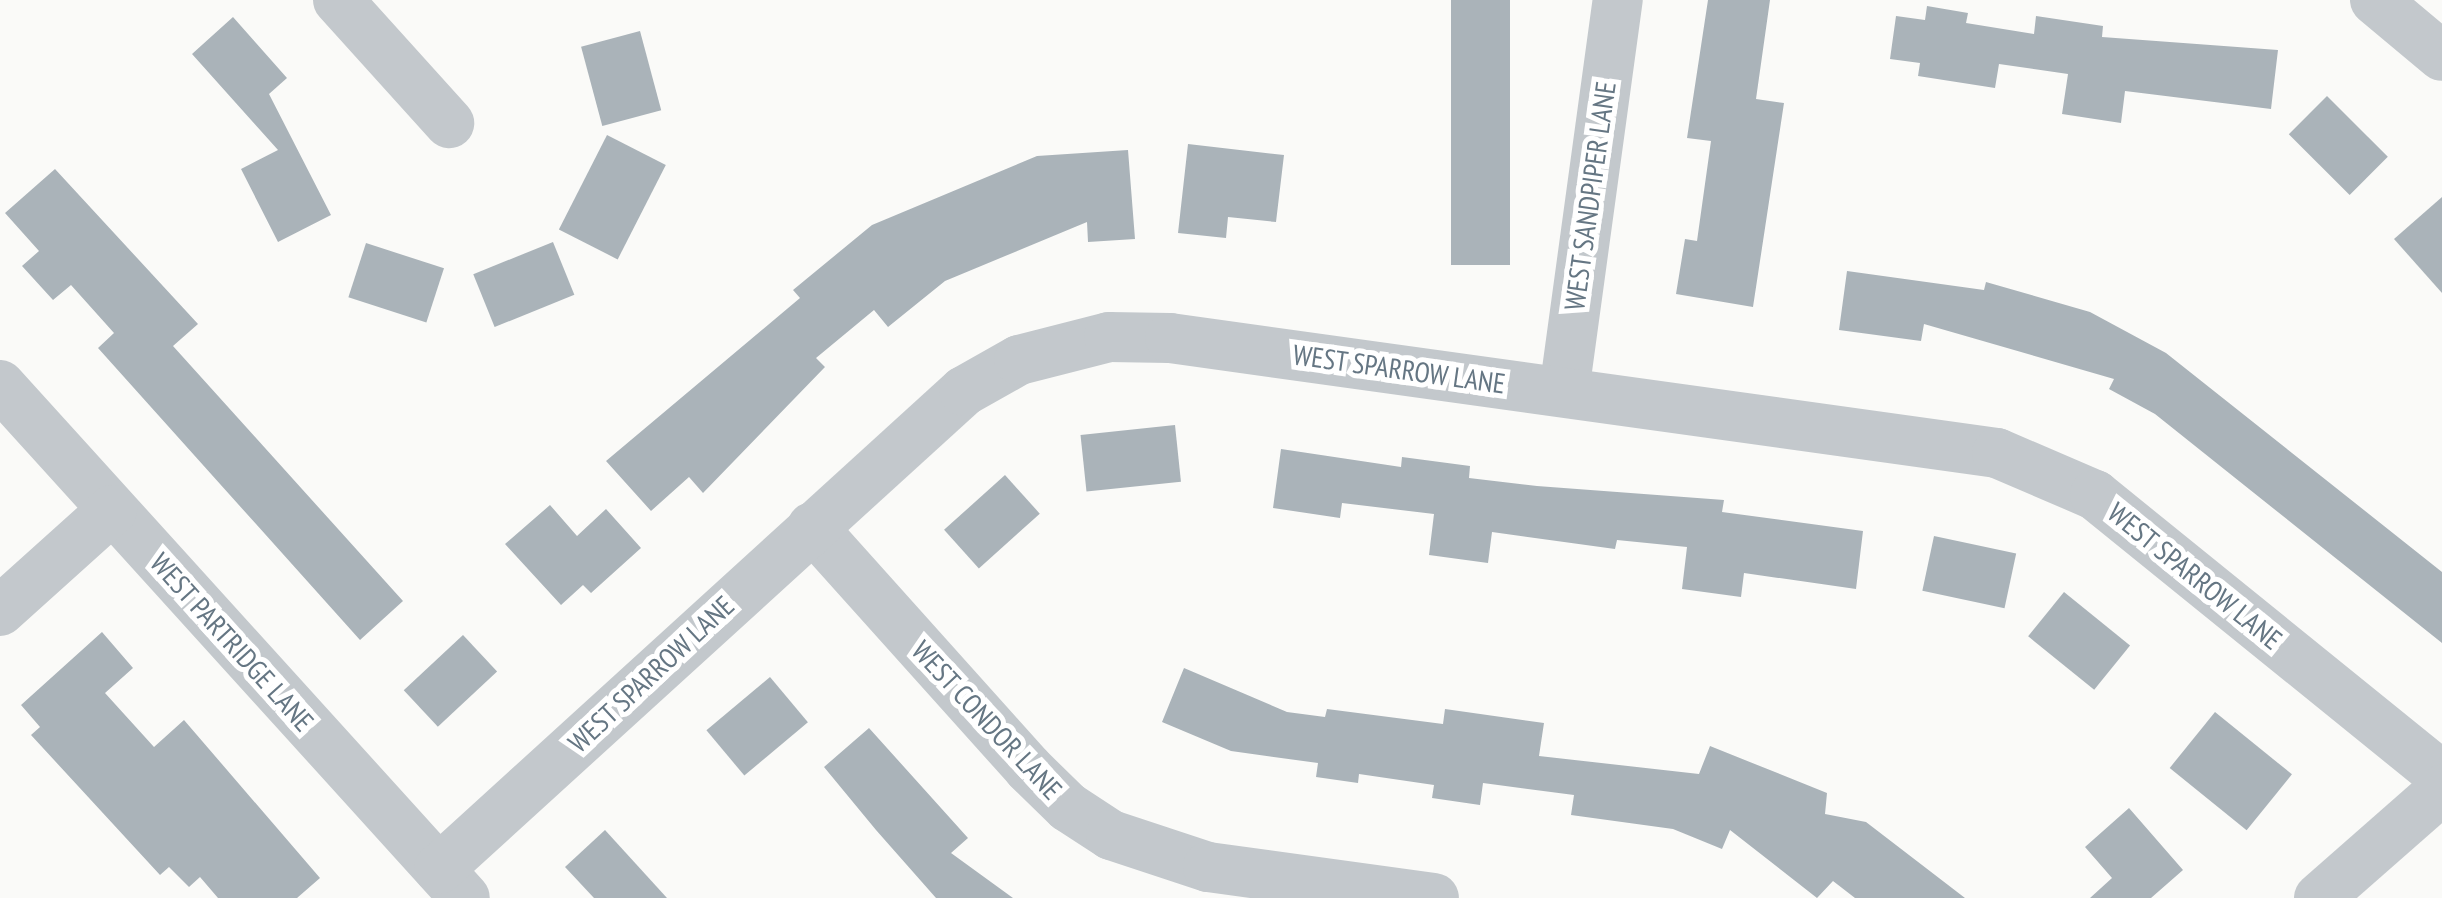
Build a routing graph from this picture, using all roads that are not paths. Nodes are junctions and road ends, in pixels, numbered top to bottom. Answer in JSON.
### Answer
{"nodes":[{"id":1,"x":338,"y":0,"type":"edge"},
{"id":2,"x":1618,"y":0,"type":"edge"},
{"id":3,"x":2375,"y":0,"type":"edge"},
{"id":4,"x":2442,"y":56,"type":"edge"},
{"id":5,"x":449,"y":123,"type":"dead end"},
{"id":6,"x":0,"y":385,"type":"edge"},
{"id":7,"x":1564,"y":392,"type":"junction"},
{"id":8,"x":112,"y":510,"type":"junction"},
{"id":9,"x":812,"y":526,"type":"junction"},
{"id":10,"x":0,"y":611,"type":"edge"},
{"id":11,"x":2442,"y":776,"type":"edge"},
{"id":12,"x":2442,"y":790,"type":"edge"},
{"id":13,"x":452,"y":884,"type":"edge"},
{"id":14,"x":1434,"y":898,"type":"edge"},
{"id":15,"x":2319,"y":898,"type":"edge"}],
"edges":[{"from":1,"to":5,"type":"street"},
{"from":2,"to":7,"type":"street","name":"WEST SANDPIPER LANE"},
{"from":3,"to":4,"type":"street"},
{"from":6,"to":8,"type":"street","name":"WEST PARTRIDGE LANE"},
{"from":7,"to":9,"type":"street","name":"WEST SPARROW LANE"},
{"from":7,"to":11,"type":"street","name":"WEST SPARROW LANE"},
{"from":8,"to":10,"type":"street"},
{"from":8,"to":13,"type":"street","name":"WEST PARTRIDGE LANE"},
{"from":9,"to":13,"type":"street","name":"WEST SPARROW LANE"},
{"from":9,"to":14,"type":"street","name":"WEST CONDOR LANE"},
{"from":12,"to":15,"type":"street"}]}
